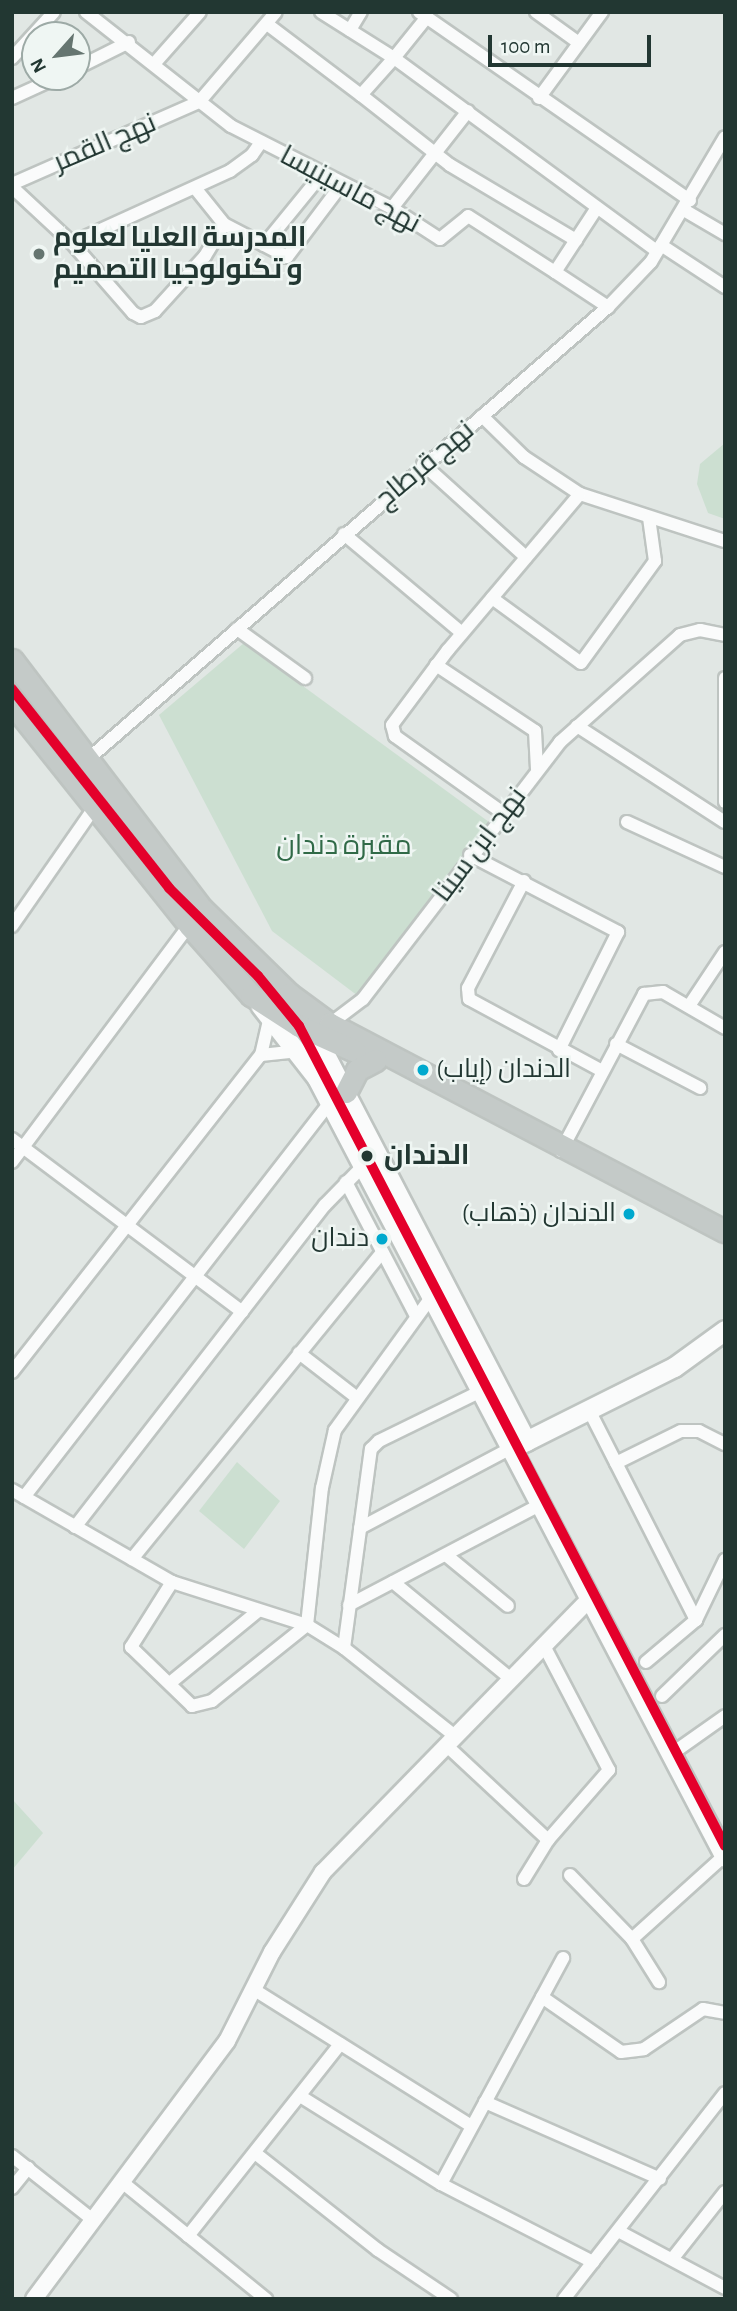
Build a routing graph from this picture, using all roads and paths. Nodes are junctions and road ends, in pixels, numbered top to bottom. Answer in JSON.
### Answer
{"nodes":[{"id":1,"x":54,"y":12,"type":"edge"},
{"id":2,"x":86,"y":12,"type":"edge"},
{"id":3,"x":200,"y":12,"type":"edge"},
{"id":4,"x":276,"y":12,"type":"edge"},
{"id":5,"x":321,"y":12,"type":"edge"},
{"id":6,"x":361,"y":12,"type":"edge"},
{"id":7,"x":536,"y":12,"type":"edge"},
{"id":8,"x":602,"y":12,"type":"edge"},
{"id":9,"x":423,"y":15,"type":"edge"},
{"id":10,"x":267,"y":24,"type":"junction"},
{"id":11,"x":350,"y":30,"type":"junction"},
{"id":12,"x":129,"y":42,"type":"junction"},
{"id":13,"x":579,"y":43,"type":"junction"},
{"id":14,"x":12,"y":58,"type":"edge"},
{"id":15,"x":394,"y":58,"type":"junction"},
{"id":16,"x":91,"y":61,"type":"edge"},
{"id":17,"x":154,"y":64,"type":"junction"},
{"id":18,"x":29,"y":91,"type":"edge"},
{"id":19,"x":361,"y":95,"type":"junction"},
{"id":20,"x":539,"y":98,"type":"junction"},
{"id":21,"x":12,"y":99,"type":"edge"},
{"id":22,"x":199,"y":102,"type":"junction"},
{"id":23,"x":468,"y":111,"type":"junction"},
{"id":24,"x":725,"y":137,"type":"edge"},
{"id":25,"x":261,"y":142,"type":"junction"},
{"id":26,"x":435,"y":154,"type":"junction"},
{"id":27,"x":323,"y":174,"type":"junction"},
{"id":28,"x":342,"y":184,"type":"junction"},
{"id":29,"x":12,"y":185,"type":"edge"},
{"id":30,"x":196,"y":189,"type":"junction"},
{"id":31,"x":687,"y":205,"type":"junction"},
{"id":32,"x":392,"y":208,"type":"junction"},
{"id":33,"x":596,"y":209,"type":"junction"},
{"id":34,"x":224,"y":224,"type":"junction"},
{"id":35,"x":723,"y":228,"type":"edge"},
{"id":36,"x":576,"y":240,"type":"junction"},
{"id":37,"x":72,"y":243,"type":"junction"},
{"id":38,"x":264,"y":245,"type":"junction"},
{"id":39,"x":659,"y":248,"type":"junction"},
{"id":40,"x":555,"y":272,"type":"junction"},
{"id":41,"x":725,"y":287,"type":"edge"},
{"id":42,"x":608,"y":307,"type":"junction"},
{"id":43,"x":482,"y":416,"type":"junction"},
{"id":44,"x":423,"y":464,"type":"junction"},
{"id":45,"x":580,"y":494,"type":"junction"},
{"id":46,"x":649,"y":518,"type":"junction"},
{"id":47,"x":344,"y":534,"type":"junction"},
{"id":48,"x":725,"y":541,"type":"edge"},
{"id":49,"x":526,"y":557,"type":"junction"},
{"id":50,"x":492,"y":597,"type":"junction"},
{"id":51,"x":237,"y":629,"type":"junction"},
{"id":52,"x":462,"y":633,"type":"junction"},
{"id":53,"x":725,"y":635,"type":"edge"},
{"id":54,"x":12,"y":660,"type":"edge"},
{"id":55,"x":436,"y":664,"type":"junction"},
{"id":56,"x":305,"y":678,"type":"dead end"},
{"id":57,"x":725,"y":678,"type":"edge"},
{"id":58,"x":12,"y":704,"type":"edge"},
{"id":59,"x":578,"y":726,"type":"junction"},
{"id":60,"x":86,"y":760,"type":"junction"},
{"id":61,"x":724,"y":763,"type":"edge"},
{"id":62,"x":537,"y":769,"type":"junction"},
{"id":63,"x":108,"y":788,"type":"junction"},
{"id":64,"x":725,"y":802,"type":"edge"},
{"id":65,"x":94,"y":806,"type":"junction"},
{"id":66,"x":503,"y":813,"type":"junction"},
{"id":67,"x":627,"y":822,"type":"dead end"},
{"id":68,"x":725,"y":822,"type":"edge"},
{"id":69,"x":470,"y":855,"type":"junction"},
{"id":70,"x":725,"y":867,"type":"edge"},
{"id":71,"x":524,"y":881,"type":"junction"},
{"id":72,"x":189,"y":925,"type":"junction"},
{"id":73,"x":12,"y":926,"type":"edge"},
{"id":74,"x":725,"y":952,"type":"edge"},
{"id":75,"x":251,"y":995,"type":"junction"},
{"id":76,"x":689,"y":1006,"type":"junction"},
{"id":77,"x":270,"y":1017,"type":"junction"},
{"id":78,"x":725,"y":1028,"type":"edge"},
{"id":79,"x":323,"y":1029,"type":"junction"},
{"id":80,"x":616,"y":1044,"type":"junction"},
{"id":81,"x":559,"y":1049,"type":"junction"},
{"id":82,"x":299,"y":1051,"type":"junction"},
{"id":83,"x":261,"y":1055,"type":"junction"},
{"id":84,"x":376,"y":1060,"type":"junction"},
{"id":85,"x":602,"y":1072,"type":"junction"},
{"id":86,"x":700,"y":1088,"type":"dead end"},
{"id":87,"x":338,"y":1097,"type":"junction"},
{"id":88,"x":12,"y":1139,"type":"edge"},
{"id":89,"x":24,"y":1147,"type":"junction"},
{"id":90,"x":562,"y":1150,"type":"junction"},
{"id":91,"x":12,"y":1162,"type":"edge"},
{"id":92,"x":363,"y":1166,"type":"junction"},
{"id":93,"x":346,"y":1182,"type":"junction"},
{"id":94,"x":128,"y":1222,"type":"junction"},
{"id":95,"x":725,"y":1231,"type":"edge"},
{"id":96,"x":725,"y":1240,"type":"edge"},
{"id":97,"x":381,"y":1254,"type":"junction"},
{"id":98,"x":197,"y":1275,"type":"junction"},
{"id":99,"x":430,"y":1299,"type":"junction"},
{"id":100,"x":242,"y":1311,"type":"junction"},
{"id":101,"x":416,"y":1316,"type":"junction"},
{"id":102,"x":725,"y":1330,"type":"edge"},
{"id":103,"x":299,"y":1353,"type":"junction"},
{"id":104,"x":12,"y":1372,"type":"edge"},
{"id":105,"x":488,"y":1388,"type":"junction"},
{"id":106,"x":356,"y":1397,"type":"junction"},
{"id":107,"x":589,"y":1410,"type":"junction"},
{"id":108,"x":725,"y":1444,"type":"edge"},
{"id":109,"x":519,"y":1445,"type":"junction"},
{"id":110,"x":616,"y":1463,"type":"junction"},
{"id":111,"x":18,"y":1494,"type":"edge"},
{"id":112,"x":541,"y":1504,"type":"junction"},
{"id":113,"x":75,"y":1527,"type":"junction"},
{"id":114,"x":360,"y":1528,"type":"junction"},
{"id":115,"x":446,"y":1555,"type":"junction"},
{"id":116,"x":132,"y":1559,"type":"junction"},
{"id":117,"x":725,"y":1560,"type":"edge"},
{"id":118,"x":172,"y":1582,"type":"junction"},
{"id":119,"x":393,"y":1583,"type":"junction"},
{"id":120,"x":589,"y":1599,"type":"junction"},
{"id":121,"x":349,"y":1605,"type":"junction"},
{"id":122,"x":508,"y":1605,"type":"dead end"},
{"id":123,"x":258,"y":1611,"type":"junction"},
{"id":124,"x":696,"y":1620,"type":"junction"},
{"id":125,"x":307,"y":1625,"type":"junction"},
{"id":126,"x":725,"y":1636,"type":"edge"},
{"id":127,"x":543,"y":1644,"type":"junction"},
{"id":128,"x":344,"y":1648,"type":"junction"},
{"id":129,"x":646,"y":1662,"type":"dead end"},
{"id":130,"x":510,"y":1678,"type":"junction"},
{"id":131,"x":170,"y":1683,"type":"junction"},
{"id":132,"x":662,"y":1696,"type":"dead end"},
{"id":133,"x":725,"y":1716,"type":"edge"},
{"id":134,"x":451,"y":1741,"type":"junction"},
{"id":135,"x":670,"y":1755,"type":"junction"},
{"id":136,"x":548,"y":1840,"type":"junction"},
{"id":137,"x":724,"y":1856,"type":"edge"},
{"id":138,"x":570,"y":1875,"type":"dead end"},
{"id":139,"x":524,"y":1879,"type":"dead end"},
{"id":140,"x":632,"y":1939,"type":"junction"},
{"id":141,"x":563,"y":1958,"type":"dead end"},
{"id":142,"x":659,"y":1982,"type":"dead end"},
{"id":143,"x":253,"y":1989,"type":"junction"},
{"id":144,"x":542,"y":1997,"type":"junction"},
{"id":145,"x":725,"y":2013,"type":"edge"},
{"id":146,"x":340,"y":2044,"type":"junction"},
{"id":147,"x":725,"y":2093,"type":"edge"},
{"id":148,"x":300,"y":2096,"type":"junction"},
{"id":149,"x":485,"y":2102,"type":"junction"},
{"id":150,"x":471,"y":2126,"type":"junction"},
{"id":151,"x":255,"y":2153,"type":"junction"},
{"id":152,"x":12,"y":2156,"type":"edge"},
{"id":153,"x":27,"y":2168,"type":"junction"},
{"id":154,"x":660,"y":2179,"type":"junction"},
{"id":155,"x":122,"y":2182,"type":"junction"},
{"id":156,"x":440,"y":2183,"type":"junction"},
{"id":157,"x":12,"y":2188,"type":"edge"},
{"id":158,"x":725,"y":2192,"type":"edge"},
{"id":159,"x":93,"y":2220,"type":"junction"},
{"id":160,"x":620,"y":2232,"type":"junction"},
{"id":161,"x":188,"y":2236,"type":"junction"},
{"id":162,"x":673,"y":2258,"type":"junction"},
{"id":163,"x":593,"y":2262,"type":"junction"},
{"id":164,"x":725,"y":2288,"type":"edge"},
{"id":165,"x":34,"y":2299,"type":"edge"},
{"id":166,"x":266,"y":2299,"type":"edge"},
{"id":167,"x":451,"y":2299,"type":"edge"},
{"id":168,"x":564,"y":2299,"type":"edge"}],
"edges":[{"from":1,"to":14,"type":"street"},
{"from":2,"to":12,"type":"street","name":"نهج ماسينيسا"},
{"from":3,"to":17,"type":"street"},
{"from":4,"to":10,"type":"street"},
{"from":5,"to":11,"type":"street"},
{"from":6,"to":11,"type":"street"},
{"from":7,"to":13,"type":"street"},
{"from":8,"to":13,"type":"street"},
{"from":9,"to":15,"type":"street"},
{"from":9,"to":20,"type":"street"},
{"from":10,"to":19,"type":"street"},
{"from":10,"to":22,"type":"street"},
{"from":11,"to":15,"type":"street"},
{"from":12,"to":16,"type":"street"},
{"from":12,"to":17,"type":"street","name":"نهج ماسينيسا"},
{"from":13,"to":20,"type":"street"},
{"from":15,"to":19,"type":"street"},
{"from":15,"to":23,"type":"street"},
{"from":17,"to":22,"type":"street","name":"نهج ماسينيسا"},
{"from":18,"to":21,"type":"street"},
{"from":19,"to":26,"type":"street"},
{"from":20,"to":31,"type":"street"},
{"from":22,"to":25,"type":"street","name":"نهج ماسينيسا"},
{"from":22,"to":29,"type":"street","name":"نهج القمر"},
{"from":23,"to":26,"type":"street"},
{"from":23,"to":33,"type":"street"},
{"from":24,"to":31,"type":"street","name":"نهج قرطاج"},
{"from":25,"to":27,"type":"street","name":"نهج ماسينيسا"},
{"from":25,"to":30,"type":"street"},
{"from":26,"to":32,"type":"street"},
{"from":26,"to":36,"type":"street"},
{"from":27,"to":28,"type":"street","name":"نهج ماسينيسا"},
{"from":27,"to":38,"type":"street"},
{"from":28,"to":32,"type":"street","name":"نهج ماسينيسا"},
{"from":28,"to":38,"type":"street"},
{"from":29,"to":37,"type":"street"},
{"from":30,"to":34,"type":"street"},
{"from":30,"to":37,"type":"street"},
{"from":31,"to":35,"type":"street"},
{"from":31,"to":39,"type":"street","name":"نهج قرطاج"},
{"from":32,"to":40,"type":"street","name":"نهج ماسينيسا"},
{"from":33,"to":36,"type":"street"},
{"from":33,"to":39,"type":"street"},
{"from":34,"to":37,"type":"street"},
{"from":34,"to":38,"type":"street"},
{"from":36,"to":40,"type":"street"},
{"from":39,"to":41,"type":"street"},
{"from":39,"to":42,"type":"street","name":"نهج قرطاج"},
{"from":40,"to":42,"type":"street"},
{"from":42,"to":43,"type":"street","name":"نهج قرطاج"},
{"from":43,"to":44,"type":"street","name":"نهج قرطاج"},
{"from":43,"to":45,"type":"street"},
{"from":44,"to":47,"type":"street","name":"نهج قرطاج"},
{"from":44,"to":49,"type":"street"},
{"from":45,"to":46,"type":"street"},
{"from":45,"to":49,"type":"street"},
{"from":46,"to":48,"type":"street"},
{"from":46,"to":50,"type":"street"},
{"from":47,"to":51,"type":"street","name":"نهج قرطاج"},
{"from":47,"to":52,"type":"street"},
{"from":49,"to":50,"type":"street"},
{"from":50,"to":52,"type":"street"},
{"from":51,"to":56,"type":"street"},
{"from":51,"to":60,"type":"street","name":"نهج قرطاج"},
{"from":52,"to":55,"type":"street"},
{"from":53,"to":59,"type":"street","name":"نهج ابن سينا"},
{"from":54,"to":60,"type":"highway"},
{"from":55,"to":62,"type":"street"},
{"from":55,"to":66,"type":"street"},
{"from":57,"to":61,"type":"street"},
{"from":58,"to":65,"type":"highway"},
{"from":59,"to":62,"type":"street","name":"نهج ابن سينا"},
{"from":59,"to":68,"type":"street"},
{"from":60,"to":63,"type":"highway"},
{"from":61,"to":64,"type":"street"},
{"from":62,"to":66,"type":"street","name":"نهج ابن سينا"},
{"from":63,"to":65,"type":"street"},
{"from":63,"to":79,"type":"highway"},
{"from":65,"to":72,"type":"highway"},
{"from":65,"to":73,"type":"street"},
{"from":66,"to":69,"type":"street","name":"نهج ابن سينا"},
{"from":67,"to":70,"type":"street"},
{"from":69,"to":71,"type":"street"},
{"from":69,"to":79,"type":"street","name":"نهج ابن سينا"},
{"from":71,"to":81,"type":"street"},
{"from":71,"to":81,"type":"street"},
{"from":72,"to":75,"type":"highway"},
{"from":72,"to":89,"type":"street"},
{"from":74,"to":76,"type":"street"},
{"from":75,"to":77,"type":"main road"},
{"from":75,"to":79,"type":"highway"},
{"from":76,"to":78,"type":"street"},
{"from":76,"to":80,"type":"street"},
{"from":77,"to":82,"type":"main road"},
{"from":77,"to":83,"type":"street"},
{"from":79,"to":84,"type":"highway"},
{"from":79,"to":87,"type":"main road"},
{"from":79,"to":90,"type":"highway"},
{"from":80,"to":85,"type":"street"},
{"from":80,"to":86,"type":"street"},
{"from":81,"to":85,"type":"street"},
{"from":82,"to":83,"type":"street"},
{"from":82,"to":87,"type":"main road"},
{"from":83,"to":94,"type":"street"},
{"from":84,"to":87,"type":"highway"},
{"from":84,"to":90,"type":"highway"},
{"from":85,"to":90,"type":"street"},
{"from":87,"to":92,"type":"main road"},
{"from":87,"to":98,"type":"street"},
{"from":87,"to":105,"type":"main road"},
{"from":88,"to":89,"type":"street"},
{"from":89,"to":91,"type":"street"},
{"from":89,"to":94,"type":"street"},
{"from":90,"to":95,"type":"highway"},
{"from":90,"to":96,"type":"highway"},
{"from":92,"to":93,"type":"street"},
{"from":92,"to":99,"type":"main road"},
{"from":93,"to":97,"type":"street"},
{"from":93,"to":100,"type":"street"},
{"from":94,"to":98,"type":"street"},
{"from":94,"to":104,"type":"street"},
{"from":97,"to":101,"type":"street"},
{"from":97,"to":103,"type":"street"},
{"from":98,"to":100,"type":"street"},
{"from":98,"to":111,"type":"street"},
{"from":99,"to":101,"type":"street"},
{"from":99,"to":105,"type":"main road"},
{"from":100,"to":113,"type":"street"},
{"from":101,"to":106,"type":"street"},
{"from":102,"to":107,"type":"main road"},
{"from":103,"to":106,"type":"street"},
{"from":103,"to":116,"type":"street"},
{"from":105,"to":109,"type":"main road"},
{"from":105,"to":114,"type":"street"},
{"from":106,"to":125,"type":"street"},
{"from":107,"to":109,"type":"main road"},
{"from":107,"to":110,"type":"street"},
{"from":108,"to":110,"type":"street"},
{"from":109,"to":112,"type":"main road"},
{"from":109,"to":114,"type":"street"},
{"from":110,"to":124,"type":"street"},
{"from":111,"to":113,"type":"street"},
{"from":112,"to":115,"type":"street"},
{"from":112,"to":120,"type":"main road"},
{"from":113,"to":116,"type":"street"},
{"from":114,"to":121,"type":"street"},
{"from":115,"to":119,"type":"street"},
{"from":115,"to":122,"type":"street"},
{"from":116,"to":118,"type":"street"},
{"from":117,"to":124,"type":"street"},
{"from":118,"to":123,"type":"street"},
{"from":118,"to":131,"type":"street"},
{"from":119,"to":121,"type":"street"},
{"from":119,"to":130,"type":"street"},
{"from":120,"to":127,"type":"street"},
{"from":120,"to":135,"type":"main road"},
{"from":121,"to":128,"type":"street"},
{"from":123,"to":125,"type":"street"},
{"from":123,"to":131,"type":"street"},
{"from":124,"to":129,"type":"street"},
{"from":125,"to":128,"type":"street"},
{"from":125,"to":131,"type":"street"},
{"from":126,"to":132,"type":"street"},
{"from":127,"to":130,"type":"street"},
{"from":127,"to":136,"type":"street"},
{"from":128,"to":134,"type":"street"},
{"from":130,"to":134,"type":"street"},
{"from":133,"to":135,"type":"street"},
{"from":134,"to":136,"type":"street"},
{"from":134,"to":143,"type":"street"},
{"from":135,"to":137,"type":"main road"},
{"from":136,"to":139,"type":"street"},
{"from":137,"to":140,"type":"street"},
{"from":138,"to":140,"type":"street"},
{"from":140,"to":142,"type":"street"},
{"from":141,"to":144,"type":"street"},
{"from":143,"to":146,"type":"street"},
{"from":143,"to":155,"type":"street"},
{"from":144,"to":145,"type":"street"},
{"from":144,"to":149,"type":"street"},
{"from":146,"to":148,"type":"street"},
{"from":146,"to":150,"type":"street"},
{"from":147,"to":154,"type":"street"},
{"from":148,"to":151,"type":"street"},
{"from":148,"to":156,"type":"street"},
{"from":149,"to":150,"type":"street"},
{"from":149,"to":154,"type":"street"},
{"from":150,"to":156,"type":"street"},
{"from":151,"to":161,"type":"street"},
{"from":151,"to":167,"type":"street"},
{"from":152,"to":153,"type":"street"},
{"from":153,"to":157,"type":"street"},
{"from":153,"to":159,"type":"street"},
{"from":154,"to":160,"type":"street"},
{"from":155,"to":159,"type":"street"},
{"from":155,"to":161,"type":"street"},
{"from":156,"to":163,"type":"street"},
{"from":158,"to":162,"type":"street"},
{"from":159,"to":165,"type":"street"},
{"from":160,"to":162,"type":"street"},
{"from":160,"to":163,"type":"street"},
{"from":161,"to":166,"type":"street"},
{"from":162,"to":164,"type":"street"},
{"from":163,"to":168,"type":"street"}]}
